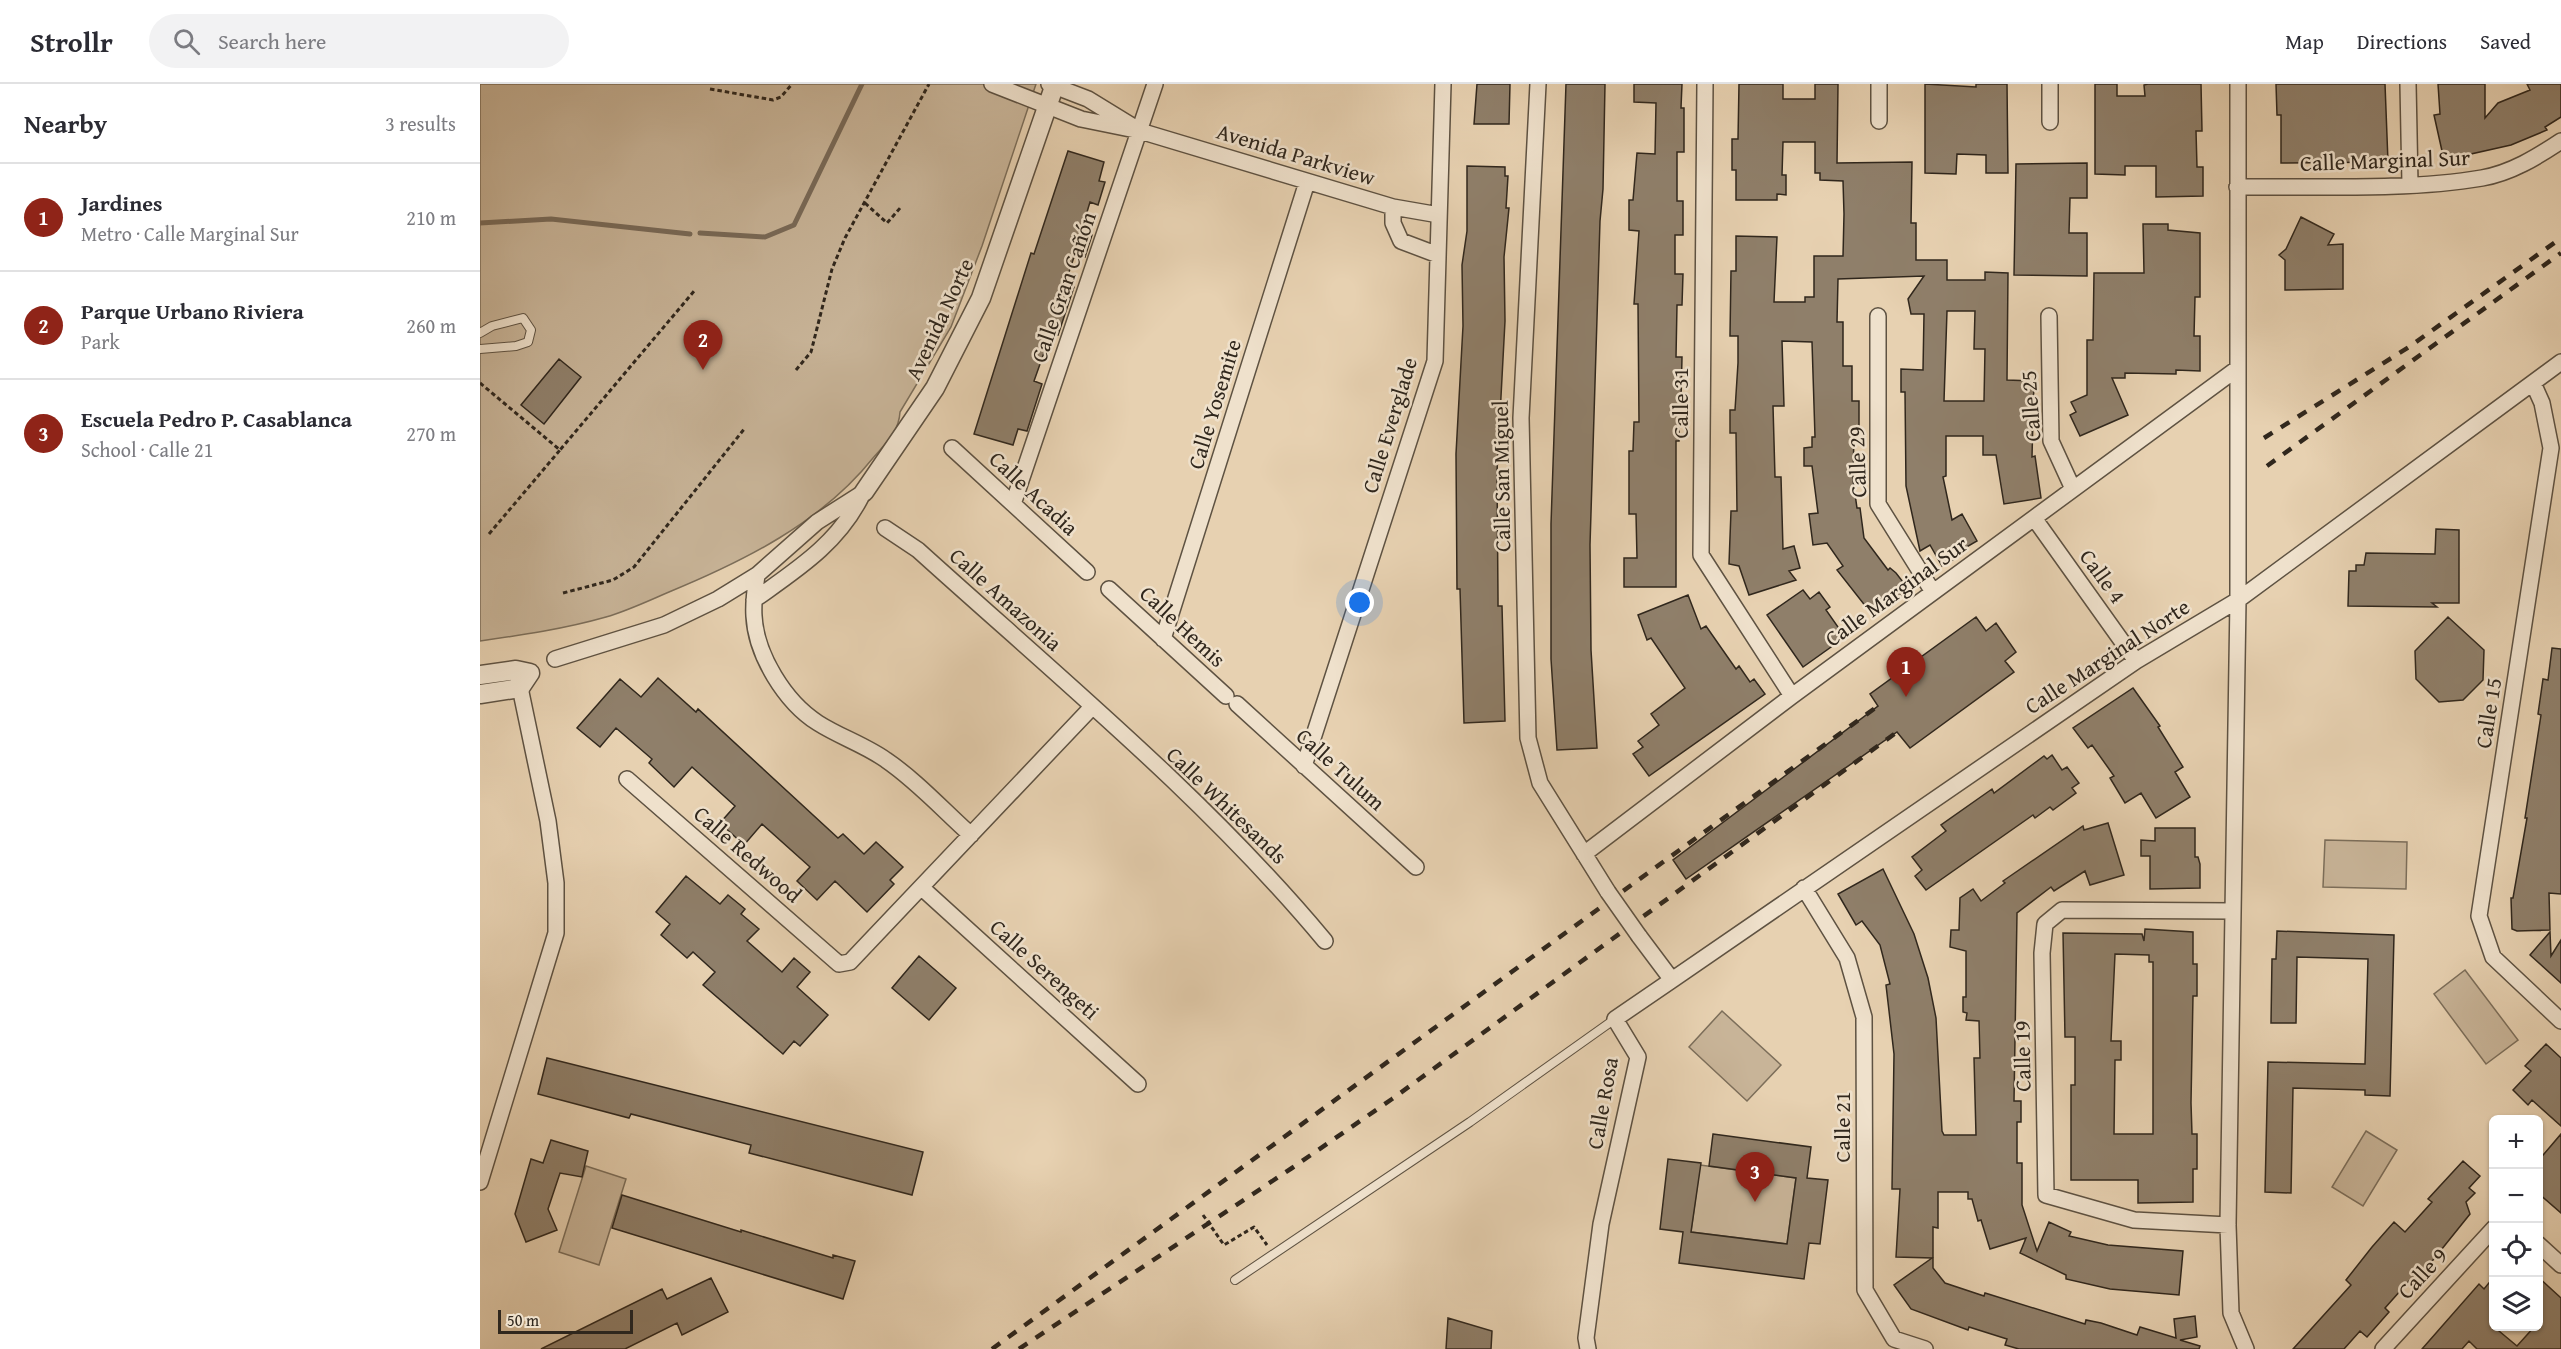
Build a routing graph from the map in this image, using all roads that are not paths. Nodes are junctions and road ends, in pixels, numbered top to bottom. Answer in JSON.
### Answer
{"nodes":[{"id":1,"x":992,"y":84,"type":"edge"},
{"id":2,"x":1155,"y":84,"type":"edge"},
{"id":3,"x":1443,"y":84,"type":"edge"},
{"id":4,"x":1538,"y":84,"type":"edge"},
{"id":5,"x":1705,"y":84,"type":"edge"},
{"id":6,"x":1879,"y":84,"type":"edge"},
{"id":7,"x":2050,"y":84,"type":"edge"},
{"id":8,"x":2238,"y":84,"type":"edge"},
{"id":9,"x":2408,"y":84,"type":"edge"},
{"id":10,"x":1053,"y":85,"type":"edge"},
{"id":11,"x":1045,"y":105,"type":"junction"},
{"id":12,"x":1879,"y":121,"type":"dead end"},
{"id":13,"x":2050,"y":122,"type":"dead end"},
{"id":14,"x":1140,"y":131,"type":"junction"},
{"id":15,"x":2561,"y":141,"type":"edge"},
{"id":16,"x":1307,"y":182,"type":"junction"},
{"id":17,"x":2410,"y":184,"type":"junction"},
{"id":18,"x":2237,"y":187,"type":"junction"},
{"id":19,"x":1393,"y":207,"type":"junction"},
{"id":20,"x":1439,"y":215,"type":"junction"},
{"id":21,"x":1438,"y":255,"type":"junction"},
{"id":22,"x":1878,"y":316,"type":"dead end"},
{"id":23,"x":2049,"y":316,"type":"dead end"},
{"id":24,"x":480,"y":333,"type":"edge"},
{"id":25,"x":480,"y":348,"type":"edge"},
{"id":26,"x":2561,"y":362,"type":"edge"},
{"id":27,"x":2238,"y":368,"type":"junction"},
{"id":28,"x":2533,"y":383,"type":"junction"},
{"id":29,"x":951,"y":448,"type":"dead end"},
{"id":30,"x":2073,"y":489,"type":"junction"},
{"id":31,"x":864,"y":492,"type":"junction"},
{"id":32,"x":1013,"y":504,"type":"junction"},
{"id":33,"x":2034,"y":518,"type":"junction"},
{"id":34,"x":885,"y":528,"type":"dead end"},
{"id":35,"x":1087,"y":572,"type":"dead end"},
{"id":36,"x":757,"y":575,"type":"junction"},
{"id":37,"x":1109,"y":589,"type":"dead end"},
{"id":38,"x":1933,"y":592,"type":"junction"},
{"id":39,"x":754,"y":600,"type":"junction"},
{"id":40,"x":2238,"y":600,"type":"junction"},
{"id":41,"x":1163,"y":639,"type":"junction"},
{"id":42,"x":555,"y":658,"type":"dead end"},
{"id":43,"x":2136,"y":661,"type":"junction"},
{"id":44,"x":480,"y":675,"type":"edge"},
{"id":45,"x":522,"y":677,"type":"junction"},
{"id":46,"x":480,"y":694,"type":"edge"},
{"id":47,"x":1792,"y":696,"type":"junction"},
{"id":48,"x":1231,"y":700,"type":"joint"},
{"id":49,"x":1092,"y":707,"type":"junction"},
{"id":50,"x":1304,"y":766,"type":"junction"},
{"id":51,"x":627,"y":779,"type":"dead end"},
{"id":52,"x":971,"y":836,"type":"junction"},
{"id":53,"x":1584,"y":854,"type":"junction"},
{"id":54,"x":1416,"y":867,"type":"dead end"},
{"id":55,"x":922,"y":888,"type":"junction"},
{"id":56,"x":1804,"y":888,"type":"junction"},
{"id":57,"x":2233,"y":911,"type":"junction"},
{"id":58,"x":1325,"y":941,"type":"dead end"},
{"id":59,"x":1672,"y":980,"type":"junction"},
{"id":60,"x":1615,"y":1019,"type":"junction"},
{"id":61,"x":2561,"y":1021,"type":"edge"},
{"id":62,"x":1138,"y":1084,"type":"dead end"},
{"id":63,"x":480,"y":1182,"type":"edge"},
{"id":64,"x":2228,"y":1225,"type":"junction"},
{"id":65,"x":2489,"y":1232,"type":"edge"},
{"id":66,"x":2543,"y":1248,"type":"edge"},
{"id":67,"x":2561,"y":1264,"type":"edge"},
{"id":68,"x":1235,"y":1280,"type":"dead end"},
{"id":69,"x":1588,"y":1349,"type":"edge"},
{"id":70,"x":1924,"y":1349,"type":"edge"},
{"id":71,"x":2246,"y":1349,"type":"edge"},
{"id":72,"x":2383,"y":1349,"type":"edge"}],
"edges":[{"from":1,"to":11,"type":"street","name":"Avenida Parkview"},
{"from":2,"to":14,"type":"street","name":"Calle Gran Cañón"},
{"from":3,"to":20,"type":"street","name":"Calle Everglade"},
{"from":4,"to":53,"type":"street","name":"Calle San Miguel"},
{"from":5,"to":47,"type":"street","name":"Calle 31"},
{"from":6,"to":12,"type":"street"},
{"from":7,"to":13,"type":"street"},
{"from":8,"to":18,"type":"street"},
{"from":9,"to":17,"type":"street"},
{"from":10,"to":11,"type":"street","name":"Avenida Norte"},
{"from":10,"to":14,"type":"street","name":"Avenida Parkview"},
{"from":11,"to":14,"type":"street","name":"Avenida Parkview"},
{"from":11,"to":31,"type":"street","name":"Avenida Norte"},
{"from":14,"to":16,"type":"street","name":"Avenida Parkview"},
{"from":14,"to":32,"type":"street","name":"Calle Gran Cañón"},
{"from":15,"to":17,"type":"street","name":"Calle Marginal Sur"},
{"from":16,"to":19,"type":"street","name":"Avenida Parkview"},
{"from":16,"to":41,"type":"street","name":"Calle Yosemite"},
{"from":17,"to":18,"type":"street","name":"Calle Marginal Sur"},
{"from":18,"to":27,"type":"street"},
{"from":19,"to":20,"type":"street","name":"Avenida Parkview"},
{"from":19,"to":21,"type":"street"},
{"from":20,"to":21,"type":"street","name":"Calle Everglade"},
{"from":21,"to":50,"type":"street","name":"Calle Everglade"},
{"from":22,"to":38,"type":"street","name":"Calle 29"},
{"from":23,"to":30,"type":"street","name":"Calle 25"},
{"from":24,"to":25,"type":"lane"},
{"from":26,"to":28,"type":"street","name":"Calle Marginal Norte"},
{"from":27,"to":30,"type":"street","name":"Calle Marginal Sur"},
{"from":27,"to":40,"type":"street"},
{"from":28,"to":40,"type":"street","name":"Calle Marginal Norte"},
{"from":28,"to":61,"type":"street","name":"Calle 15"},
{"from":29,"to":32,"type":"street","name":"Calle Acadia"},
{"from":30,"to":33,"type":"street","name":"Calle Marginal Sur"},
{"from":31,"to":36,"type":"street"},
{"from":31,"to":39,"type":"street"},
{"from":32,"to":35,"type":"street","name":"Calle Acadia"},
{"from":33,"to":38,"type":"street","name":"Calle Marginal Sur"},
{"from":33,"to":43,"type":"street","name":"Calle 4"},
{"from":34,"to":49,"type":"street","name":"Calle Amazonia"},
{"from":36,"to":39,"type":"street"},
{"from":36,"to":42,"type":"street"},
{"from":37,"to":41,"type":"street","name":"Calle Hemis"},
{"from":38,"to":47,"type":"street","name":"Calle Marginal Sur"},
{"from":39,"to":52,"type":"street"},
{"from":40,"to":43,"type":"street","name":"Calle Marginal Norte"},
{"from":40,"to":57,"type":"street"},
{"from":41,"to":48,"type":"street","name":"Calle Hemis"},
{"from":43,"to":56,"type":"street","name":"Calle Marginal Norte"},
{"from":44,"to":45,"type":"street"},
{"from":45,"to":46,"type":"street"},
{"from":45,"to":63,"type":"street"},
{"from":47,"to":53,"type":"street","name":"Calle Marginal Sur"},
{"from":48,"to":50,"type":"street","name":"Calle Tulum"},
{"from":49,"to":52,"type":"street"},
{"from":49,"to":58,"type":"street","name":"Calle Whitesands"},
{"from":50,"to":54,"type":"street","name":"Calle Tulum"},
{"from":51,"to":55,"type":"street","name":"Calle Redwood"},
{"from":52,"to":55,"type":"street"},
{"from":53,"to":59,"type":"street","bridge":true},
{"from":55,"to":62,"type":"street","name":"Calle Serengeti"},
{"from":56,"to":59,"type":"street","name":"Calle Marginal Norte"},
{"from":56,"to":70,"type":"street","name":"Calle 21"},
{"from":57,"to":64,"type":"street"},
{"from":57,"to":64,"type":"street","name":"Calle 19"},
{"from":59,"to":60,"type":"street"},
{"from":60,"to":68,"type":"lane"},
{"from":60,"to":69,"type":"street","name":"Calle Rosa"},
{"from":64,"to":71,"type":"street"},
{"from":65,"to":72,"type":"street","name":"Calle 9"},
{"from":66,"to":67,"type":"street"}]}
